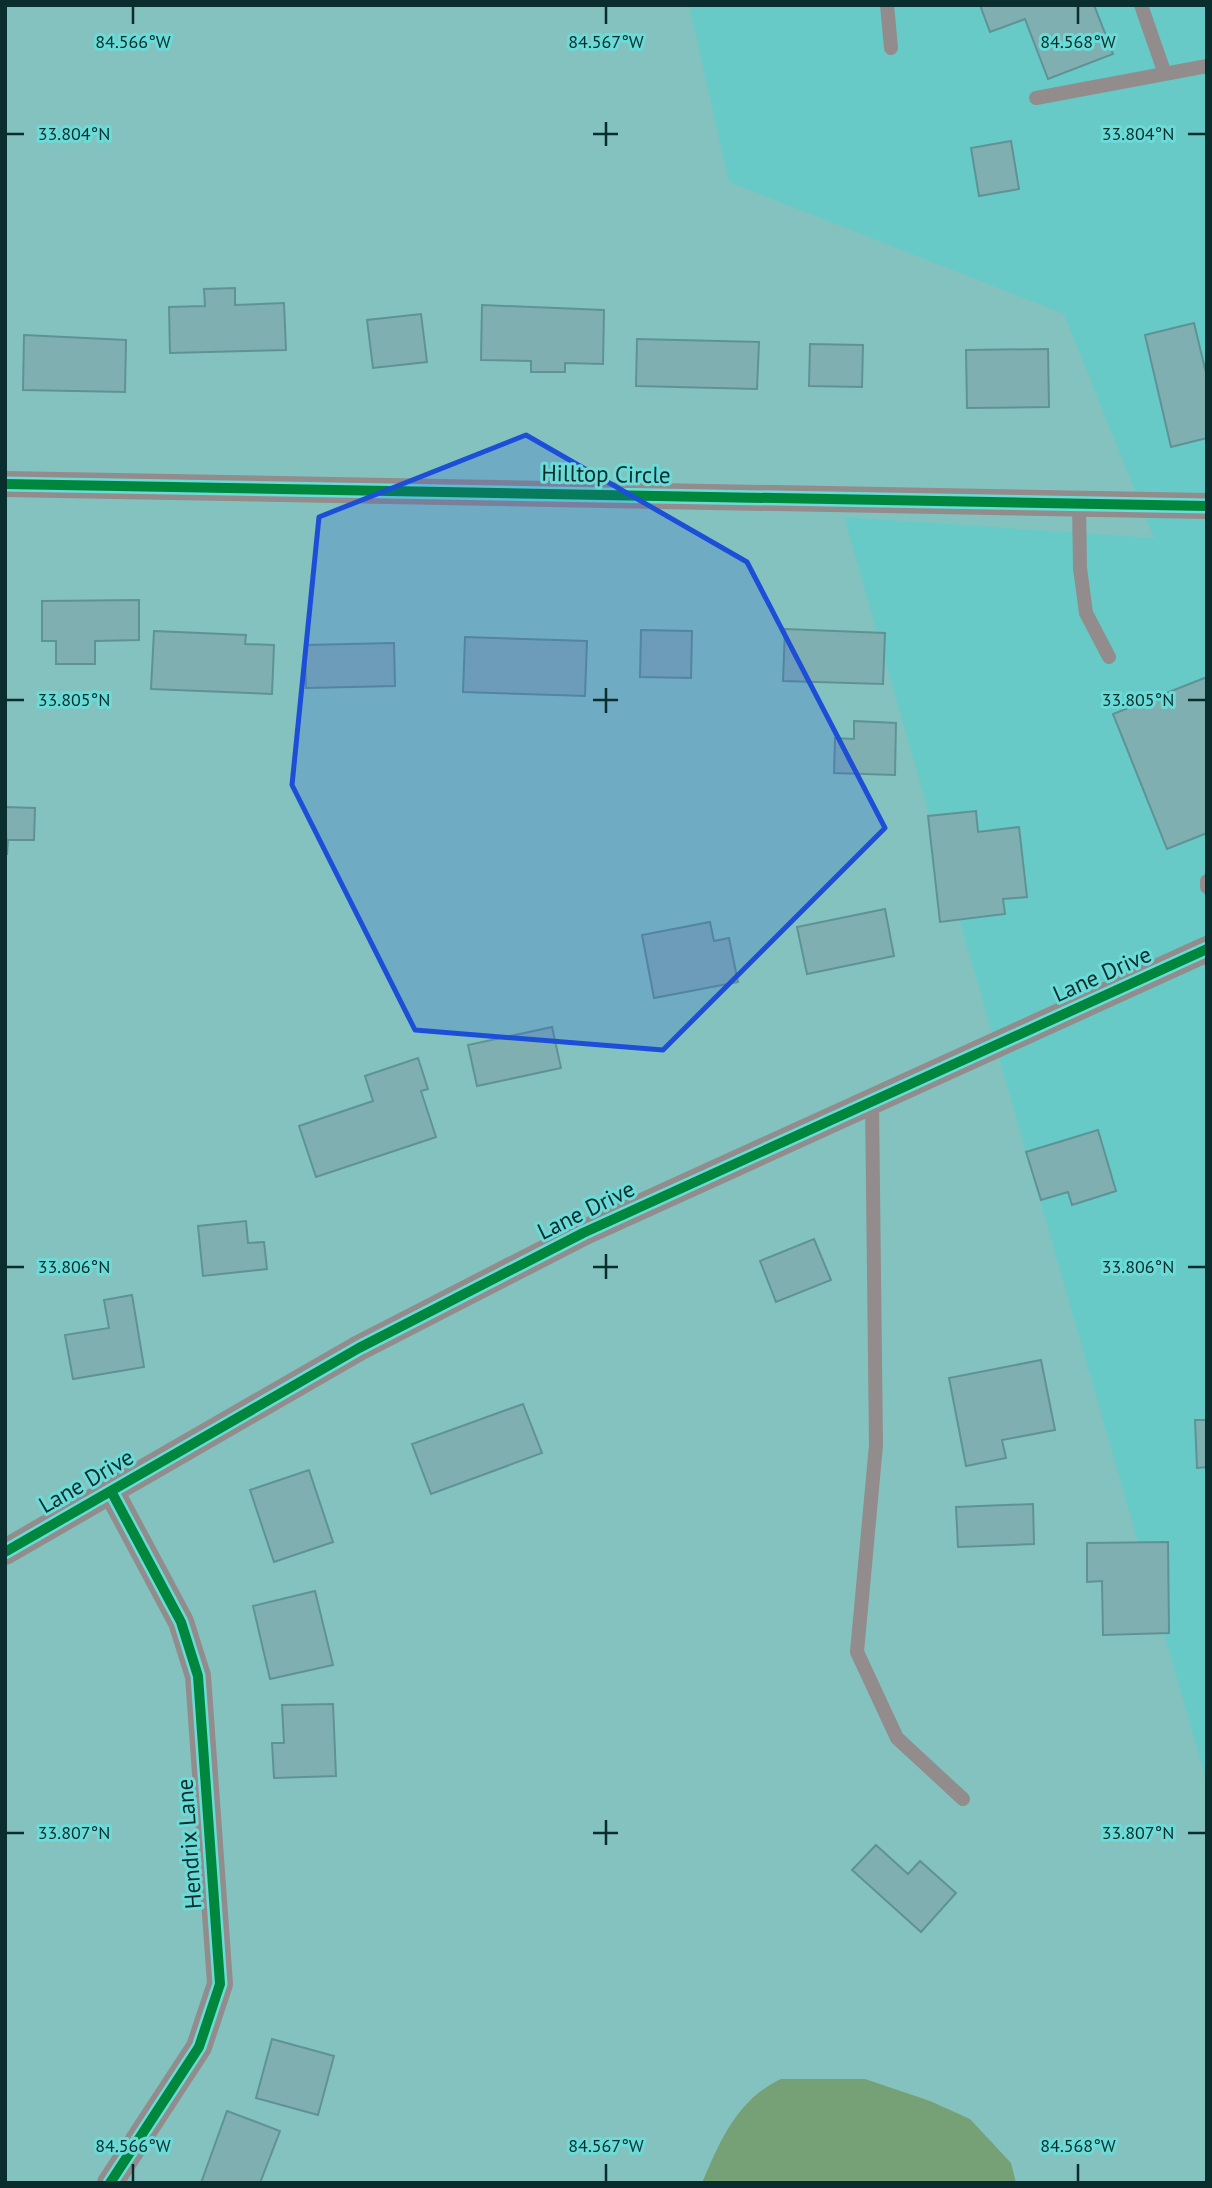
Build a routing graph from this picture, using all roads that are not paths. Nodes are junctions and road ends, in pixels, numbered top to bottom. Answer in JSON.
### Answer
{"nodes":[{"id":1,"x":887,"y":5,"type":"edge"},
{"id":2,"x":1141,"y":5,"type":"edge"},
{"id":3,"x":891,"y":48,"type":"dead end"},
{"id":4,"x":1207,"y":66,"type":"edge"},
{"id":5,"x":1165,"y":74,"type":"junction"},
{"id":6,"x":1036,"y":98,"type":"dead end"},
{"id":7,"x":5,"y":484,"type":"edge"},
{"id":8,"x":1079,"y":504,"type":"junction"},
{"id":9,"x":1207,"y":506,"type":"edge"},
{"id":10,"x":1109,"y":657,"type":"dead end"},
{"id":11,"x":1207,"y":881,"type":"edge"},
{"id":12,"x":1207,"y":887,"type":"edge"},
{"id":13,"x":1207,"y":949,"type":"edge"},
{"id":14,"x":872,"y":1102,"type":"junction"},
{"id":15,"x":111,"y":1491,"type":"junction"},
{"id":16,"x":5,"y":1552,"type":"edge"},
{"id":17,"x":962,"y":1799,"type":"dead end"},
{"id":18,"x":110,"y":2183,"type":"edge"}],
"edges":[{"from":1,"to":3,"type":"lane"},
{"from":2,"to":5,"type":"lane"},
{"from":4,"to":5,"type":"lane"},
{"from":5,"to":6,"type":"lane"},
{"from":7,"to":8,"type":"street","name":"Hilltop Circle"},
{"from":8,"to":9,"type":"street","name":"Hilltop Circle"},
{"from":8,"to":10,"type":"lane"},
{"from":11,"to":12,"type":"lane"},
{"from":13,"to":14,"type":"street","name":"Lane Drive"},
{"from":14,"to":15,"type":"street","name":"Lane Drive"},
{"from":14,"to":17,"type":"lane"},
{"from":15,"to":16,"type":"street","name":"Lane Drive"},
{"from":15,"to":18,"type":"street","name":"Hendrix Lane"}]}
